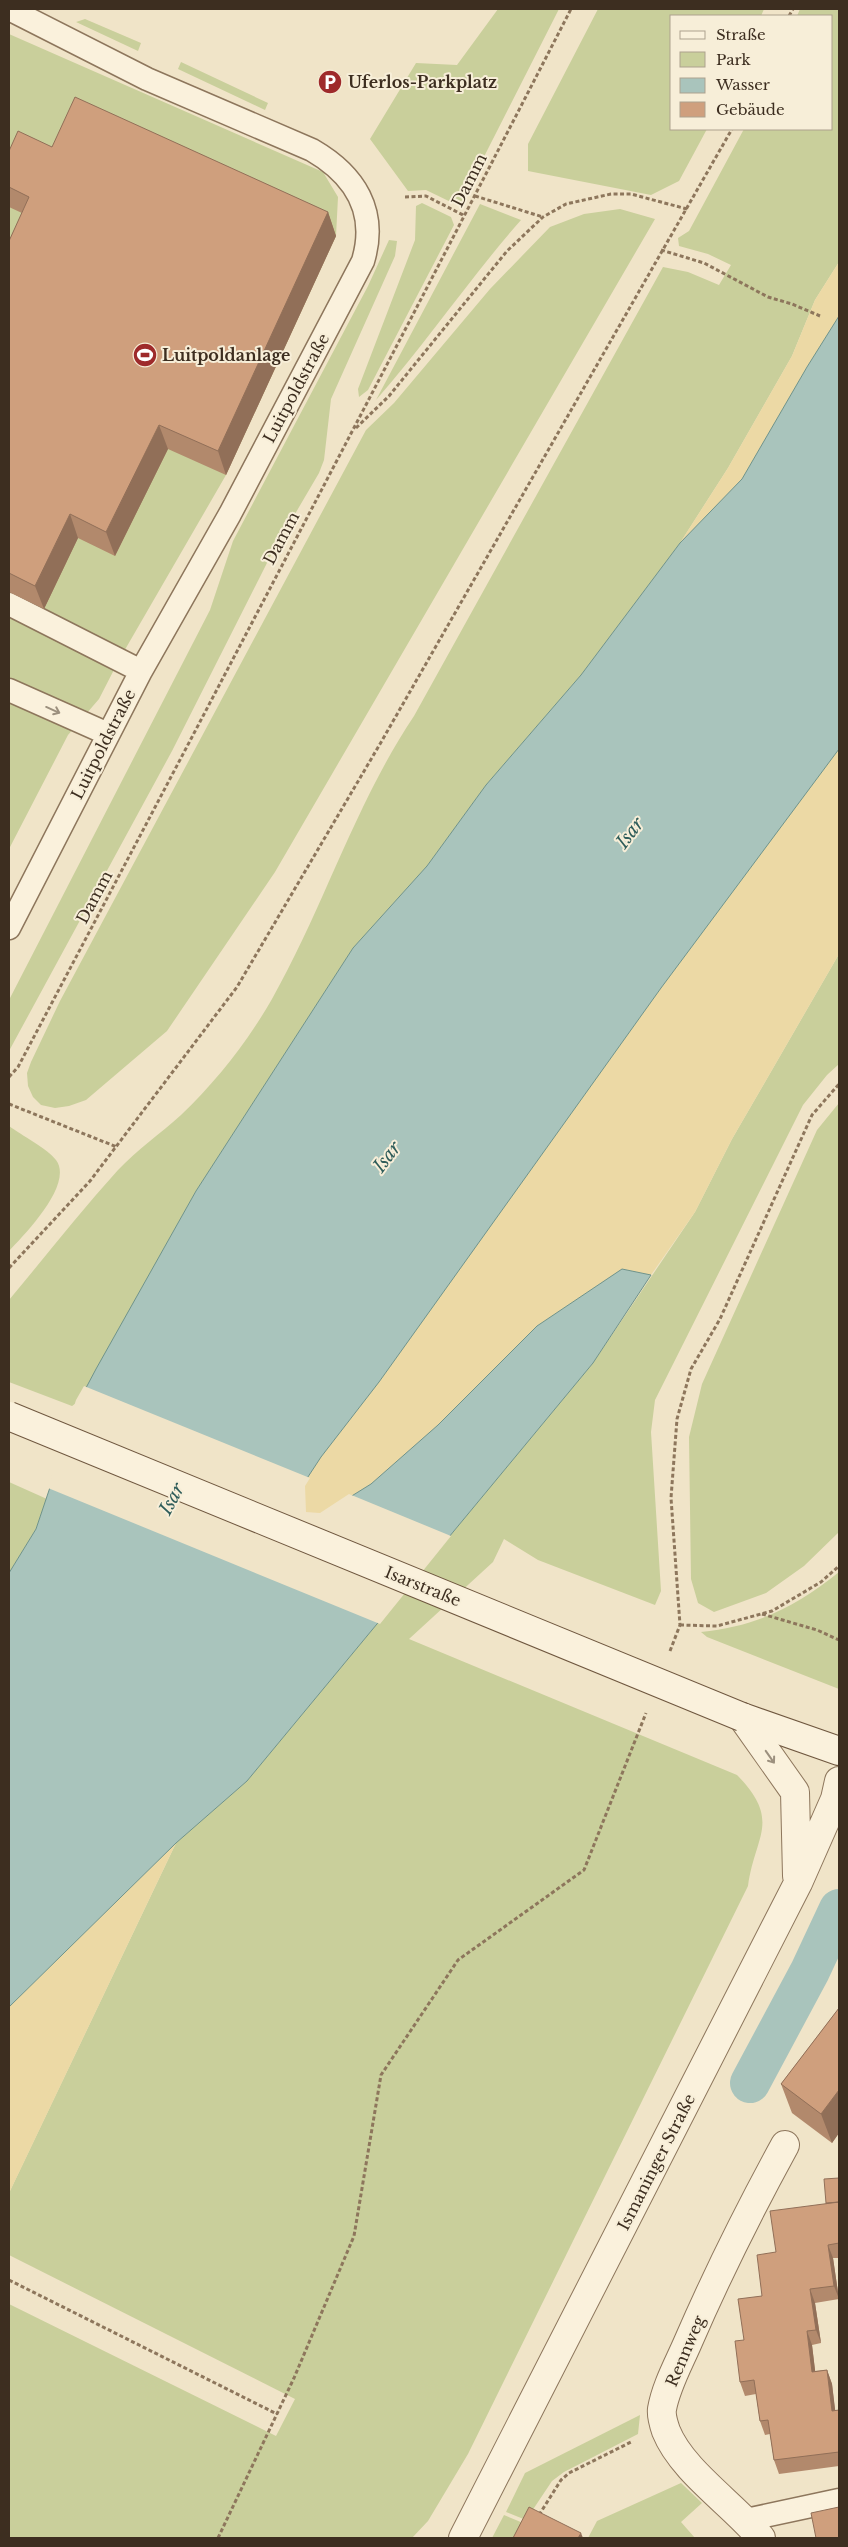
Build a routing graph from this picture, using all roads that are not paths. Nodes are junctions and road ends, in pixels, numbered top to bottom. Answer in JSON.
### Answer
{"nodes":[{"id":1,"x":9,"y":9,"type":"edge"},
{"id":2,"x":9,"y":604,"type":"edge"},
{"id":3,"x":141,"y":671,"type":"junction"},
{"id":4,"x":9,"y":690,"type":"edge"},
{"id":5,"x":108,"y":734,"type":"junction"},
{"id":6,"x":9,"y":928,"type":"edge"},
{"id":7,"x":9,"y":1416,"type":"edge"},
{"id":8,"x":742,"y":1717,"type":"junction"},
{"id":9,"x":839,"y":1751,"type":"edge"},
{"id":10,"x":839,"y":1781,"type":"edge"},
{"id":11,"x":798,"y":1883,"type":"junction"},
{"id":12,"x":785,"y":2145,"type":"dead end"},
{"id":13,"x":839,"y":2500,"type":"edge"},
{"id":14,"x":753,"y":2529,"type":"edge"},
{"id":15,"x":463,"y":2538,"type":"edge"}],
"edges":[{"from":1,"to":3,"type":"lane","name":"Luitpoldstraße"},
{"from":2,"to":3,"type":"lane"},
{"from":3,"to":5,"type":"lane","name":"Luitpoldstraße"},
{"from":4,"to":5,"type":"lane","one_way":true},
{"from":5,"to":6,"type":"lane","name":"Luitpoldstraße"},
{"from":7,"to":8,"type":"street","name":"Isarstraße","bridge":true},
{"from":8,"to":9,"type":"street","name":"Isarstraße"},
{"from":8,"to":11,"type":"street","one_way":true},
{"from":10,"to":11,"type":"street","name":"Ismaninger Straße"},
{"from":11,"to":15,"type":"street","name":"Ismaninger Straße"},
{"from":12,"to":14,"type":"street","name":"Rennweg"},
{"from":13,"to":14,"type":"lane"}]}
